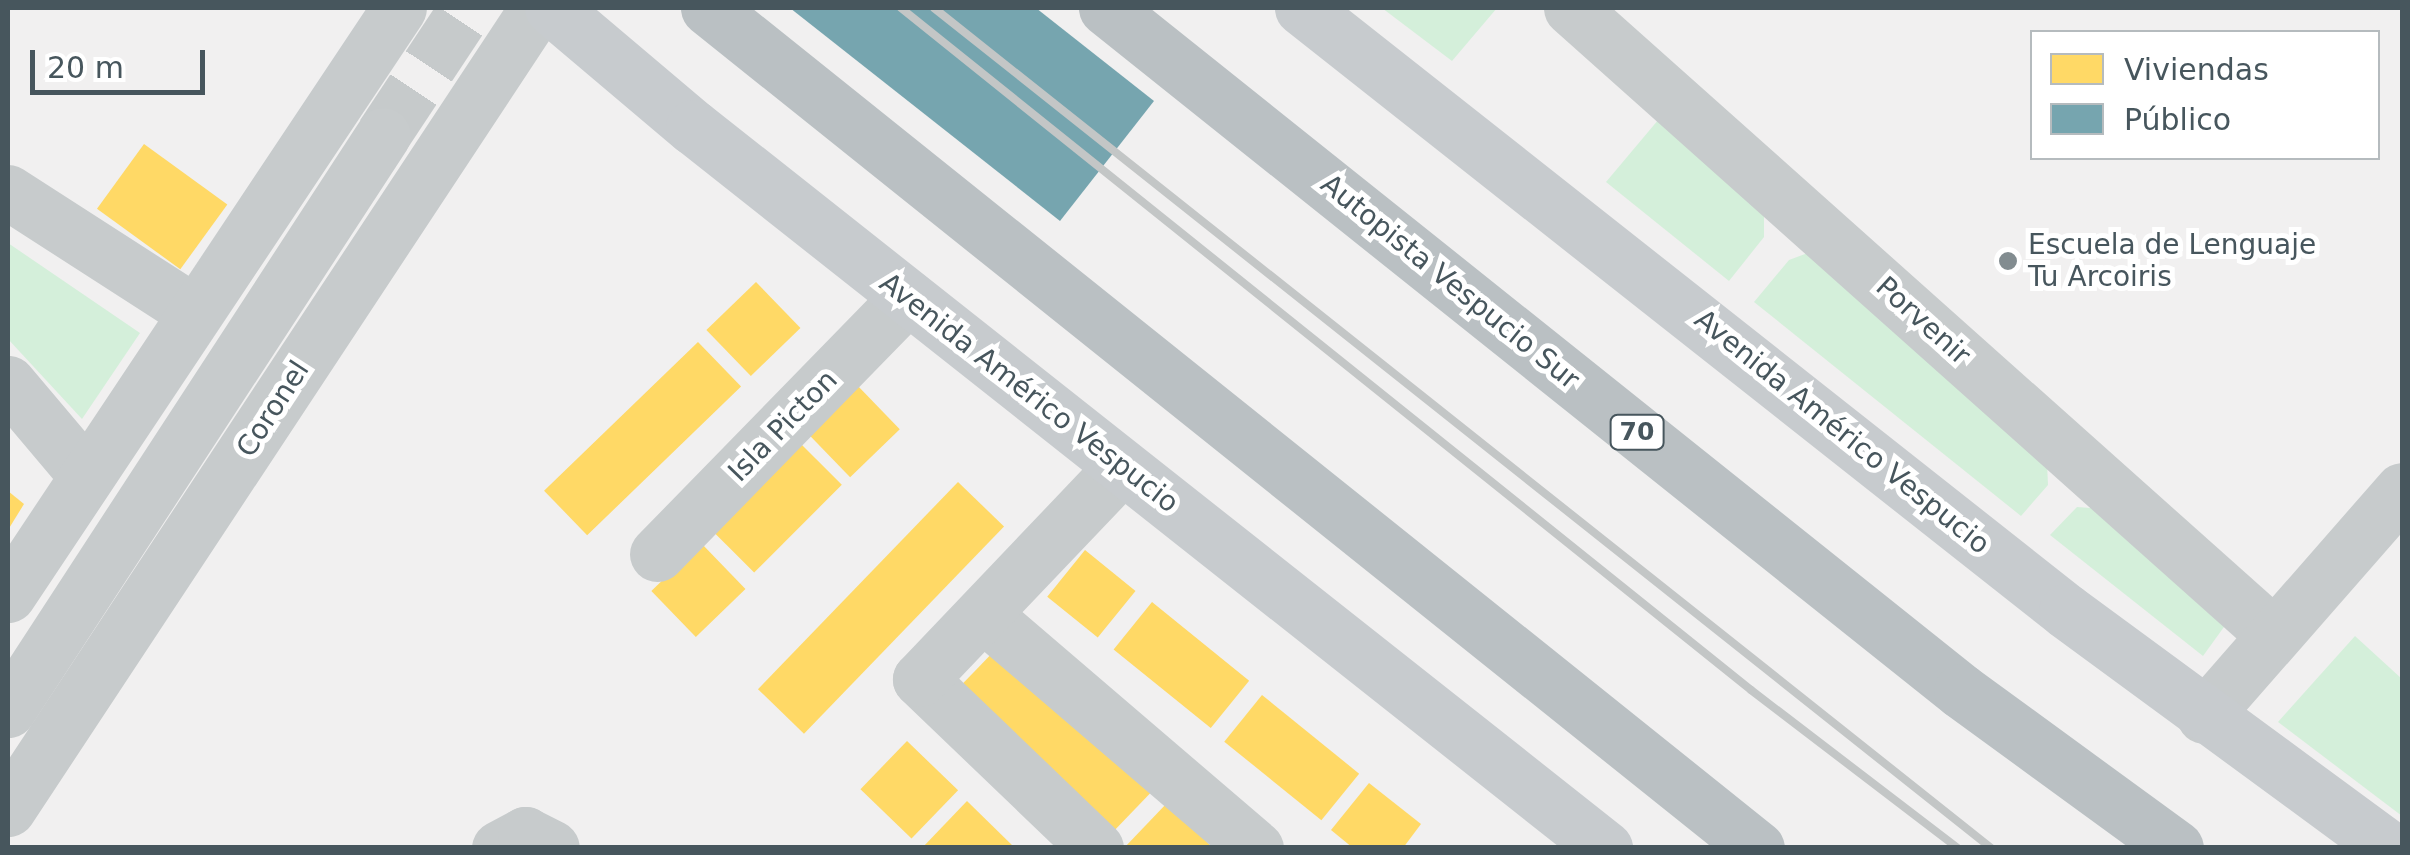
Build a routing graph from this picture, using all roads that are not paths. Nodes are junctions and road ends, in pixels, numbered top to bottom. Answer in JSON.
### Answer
{"nodes":[{"id":1,"x":399,"y":8,"type":"edge"},
{"id":2,"x":536,"y":8,"type":"edge"},
{"id":3,"x":552,"y":8,"type":"edge"},
{"id":4,"x":708,"y":8,"type":"edge"},
{"id":5,"x":1106,"y":8,"type":"edge"},
{"id":6,"x":1302,"y":8,"type":"edge"},
{"id":7,"x":1571,"y":8,"type":"edge"},
{"id":8,"x":383,"y":135,"type":"tunnel mouth"},
{"id":9,"x":8,"y":192,"type":"edge"},
{"id":10,"x":908,"y":297,"type":"junction"},
{"id":11,"x":194,"y":312,"type":"junction"},
{"id":12,"x":8,"y":383,"type":"edge"},
{"id":13,"x":1122,"y":468,"type":"junction"},
{"id":14,"x":85,"y":474,"type":"junction"},
{"id":15,"x":2402,"y":490,"type":"edge"},
{"id":16,"x":657,"y":554,"type":"dead end"},
{"id":17,"x":8,"y":596,"type":"edge"},
{"id":18,"x":985,"y":616,"type":"junction"},
{"id":19,"x":2274,"y":635,"type":"junction"},
{"id":20,"x":8,"y":710,"type":"edge"},
{"id":21,"x":2204,"y":716,"type":"junction"},
{"id":22,"x":8,"y":810,"type":"edge"},
{"id":23,"x":1096,"y":848,"type":"edge"},
{"id":24,"x":1256,"y":848,"type":"edge"},
{"id":25,"x":1605,"y":848,"type":"edge"},
{"id":26,"x":1757,"y":848,"type":"edge"},
{"id":27,"x":2176,"y":848,"type":"edge"},
{"id":28,"x":2388,"y":848,"type":"edge"}],
"edges":[{"from":1,"to":11,"type":"street"},
{"from":2,"to":22,"type":"street","name":"Coronel"},
{"from":3,"to":10,"type":"main road","name":"Avenida Américo Vespucio"},
{"from":4,"to":26,"type":"highway"},
{"from":5,"to":27,"type":"highway","name":"Autopista Vespucio Sur","number":"70"},
{"from":6,"to":21,"type":"main road","name":"Avenida Américo Vespucio"},
{"from":7,"to":19,"type":"street","name":"Porvenir"},
{"from":8,"to":20,"type":"street"},
{"from":9,"to":11,"type":"street"},
{"from":10,"to":13,"type":"main road","name":"Avenida Américo Vespucio"},
{"from":10,"to":16,"type":"street","name":"Isla Picton"},
{"from":11,"to":14,"type":"street"},
{"from":12,"to":14,"type":"street"},
{"from":13,"to":18,"type":"street"},
{"from":13,"to":25,"type":"main road","name":"Avenida Américo Vespucio"},
{"from":14,"to":17,"type":"street"},
{"from":15,"to":19,"type":"street"},
{"from":18,"to":23,"type":"street"},
{"from":18,"to":24,"type":"street"},
{"from":19,"to":21,"type":"street"},
{"from":21,"to":28,"type":"main road","name":"Avenida Américo Vespucio"}]}
